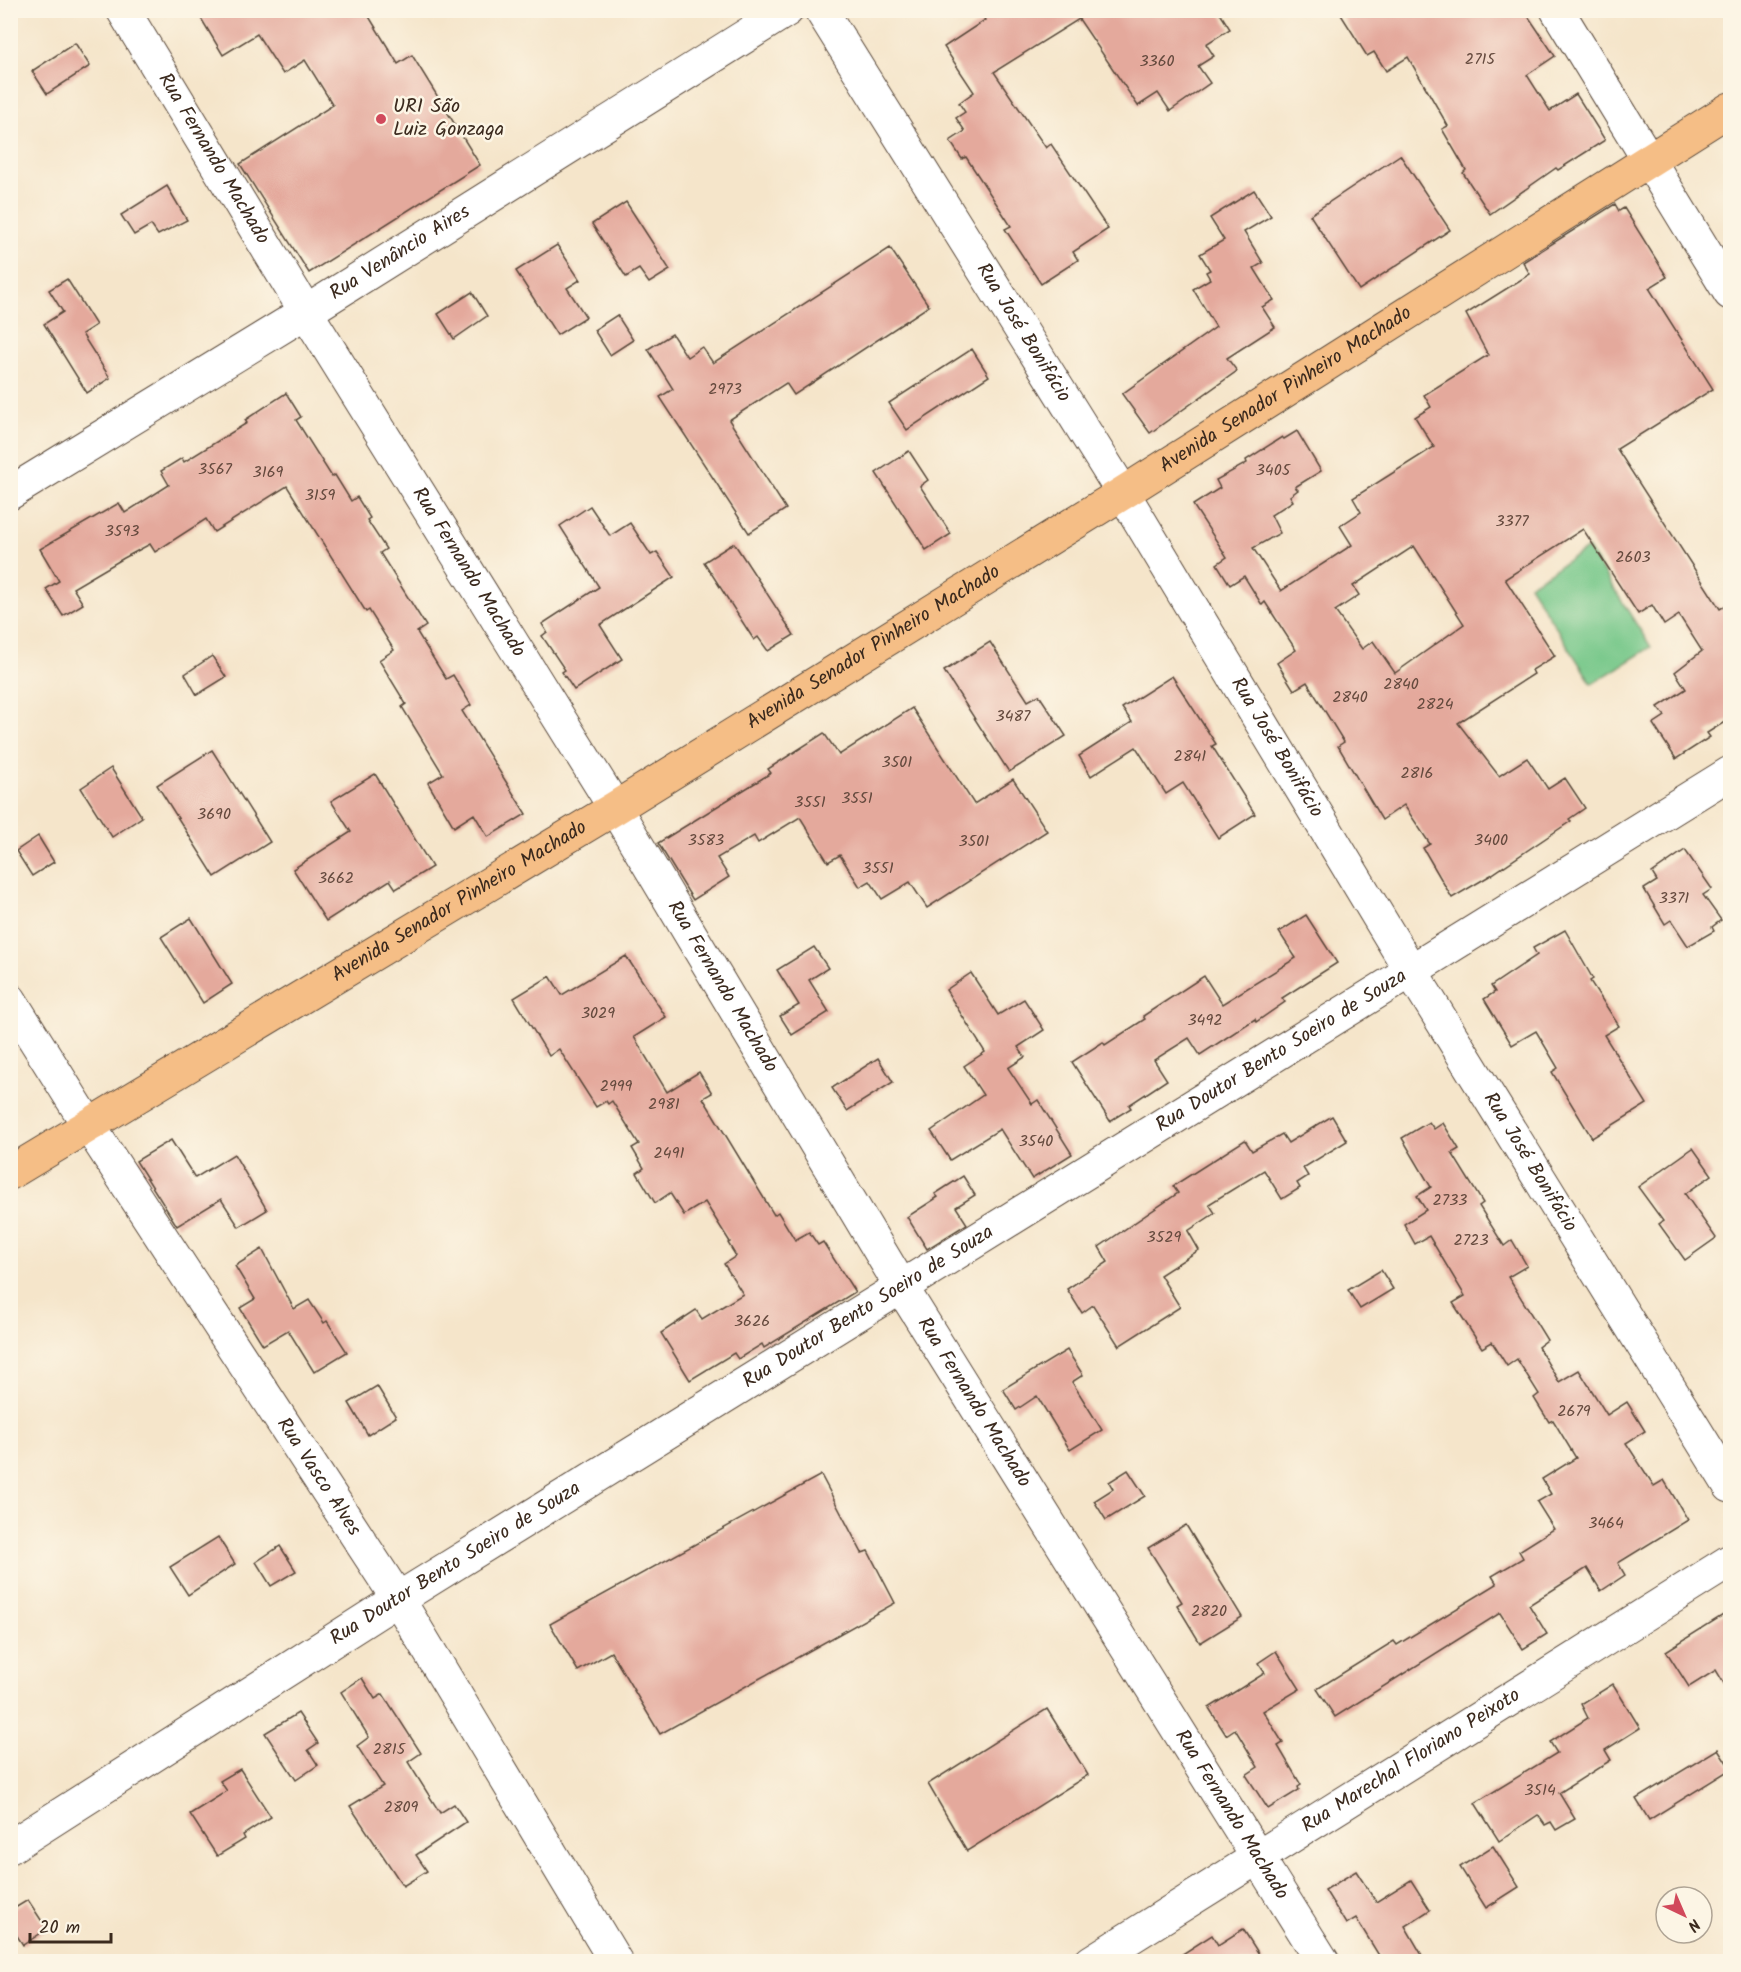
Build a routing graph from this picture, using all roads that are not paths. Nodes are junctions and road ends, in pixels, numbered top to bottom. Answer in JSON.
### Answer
{"nodes":[{"id":1,"x":123,"y":10,"type":"edge"},
{"id":2,"x":787,"y":10,"type":"edge"},
{"id":3,"x":821,"y":10,"type":"edge"},
{"id":4,"x":1557,"y":10,"type":"edge"},
{"id":5,"x":1731,"y":109,"type":"edge"},
{"id":6,"x":1649,"y":159,"type":"junction"},
{"id":7,"x":1731,"y":292,"type":"edge"},
{"id":8,"x":306,"y":312,"type":"junction"},
{"id":9,"x":10,"y":493,"type":"edge"},
{"id":10,"x":1123,"y":493,"type":"junction"},
{"id":11,"x":1731,"y":773,"type":"edge"},
{"id":12,"x":615,"y":808,"type":"junction"},
{"id":13,"x":1411,"y":970,"type":"junction"},
{"id":14,"x":10,"y":1000,"type":"edge"},
{"id":15,"x":89,"y":1126,"type":"junction"},
{"id":16,"x":10,"y":1173,"type":"edge"},
{"id":17,"x":902,"y":1288,"type":"junction"},
{"id":18,"x":1731,"y":1486,"type":"edge"},
{"id":19,"x":1731,"y":1562,"type":"edge"},
{"id":20,"x":398,"y":1599,"type":"junction"},
{"id":21,"x":10,"y":1847,"type":"edge"},
{"id":22,"x":1258,"y":1857,"type":"junction"},
{"id":23,"x":616,"y":1962,"type":"edge"},
{"id":24,"x":1091,"y":1962,"type":"edge"},
{"id":25,"x":1323,"y":1962,"type":"edge"}],
"edges":[{"from":1,"to":8,"type":"street","name":"Rua Fernando Machado"},
{"from":2,"to":8,"type":"street","name":"Rua Venâncio Aires"},
{"from":3,"to":10,"type":"street","name":"Rua José Bonifácio"},
{"from":4,"to":6,"type":"street"},
{"from":5,"to":6,"type":"main road","name":"Avenida Senador Pinheiro Machado"},
{"from":6,"to":7,"type":"street"},
{"from":6,"to":10,"type":"main road","name":"Avenida Senador Pinheiro Machado"},
{"from":8,"to":9,"type":"street","name":"Rua Venâncio Aires"},
{"from":8,"to":12,"type":"street","name":"Rua Fernando Machado"},
{"from":10,"to":12,"type":"main road","name":"Avenida Senador Pinheiro Machado"},
{"from":10,"to":13,"type":"street","name":"Rua José Bonifácio"},
{"from":11,"to":13,"type":"street","name":"Rua Doutor Bento Soeiro de Souza"},
{"from":12,"to":15,"type":"main road","name":"Avenida Senador Pinheiro Machado"},
{"from":12,"to":17,"type":"street","name":"Rua Fernando Machado"},
{"from":13,"to":17,"type":"street","name":"Rua Doutor Bento Soeiro de Souza"},
{"from":13,"to":18,"type":"street","name":"Rua José Bonifácio"},
{"from":14,"to":15,"type":"street","name":"Rua Vasco Alves"},
{"from":15,"to":16,"type":"main road","name":"Avenida Senador Pinheiro Machado"},
{"from":15,"to":20,"type":"street","name":"Rua Vasco Alves"},
{"from":17,"to":20,"type":"street","name":"Rua Doutor Bento Soeiro de Souza"},
{"from":17,"to":22,"type":"street","name":"Rua Fernando Machado"},
{"from":19,"to":22,"type":"street","name":"Rua Marechal Floriano Peixoto"},
{"from":20,"to":21,"type":"street","name":"Rua Doutor Bento Soeiro de Souza"},
{"from":20,"to":23,"type":"street","name":"Rua Vasco Alves"},
{"from":22,"to":24,"type":"street","name":"Rua Marechal Floriano Peixoto"},
{"from":22,"to":25,"type":"street","name":"Rua Fernando Machado"}]}
